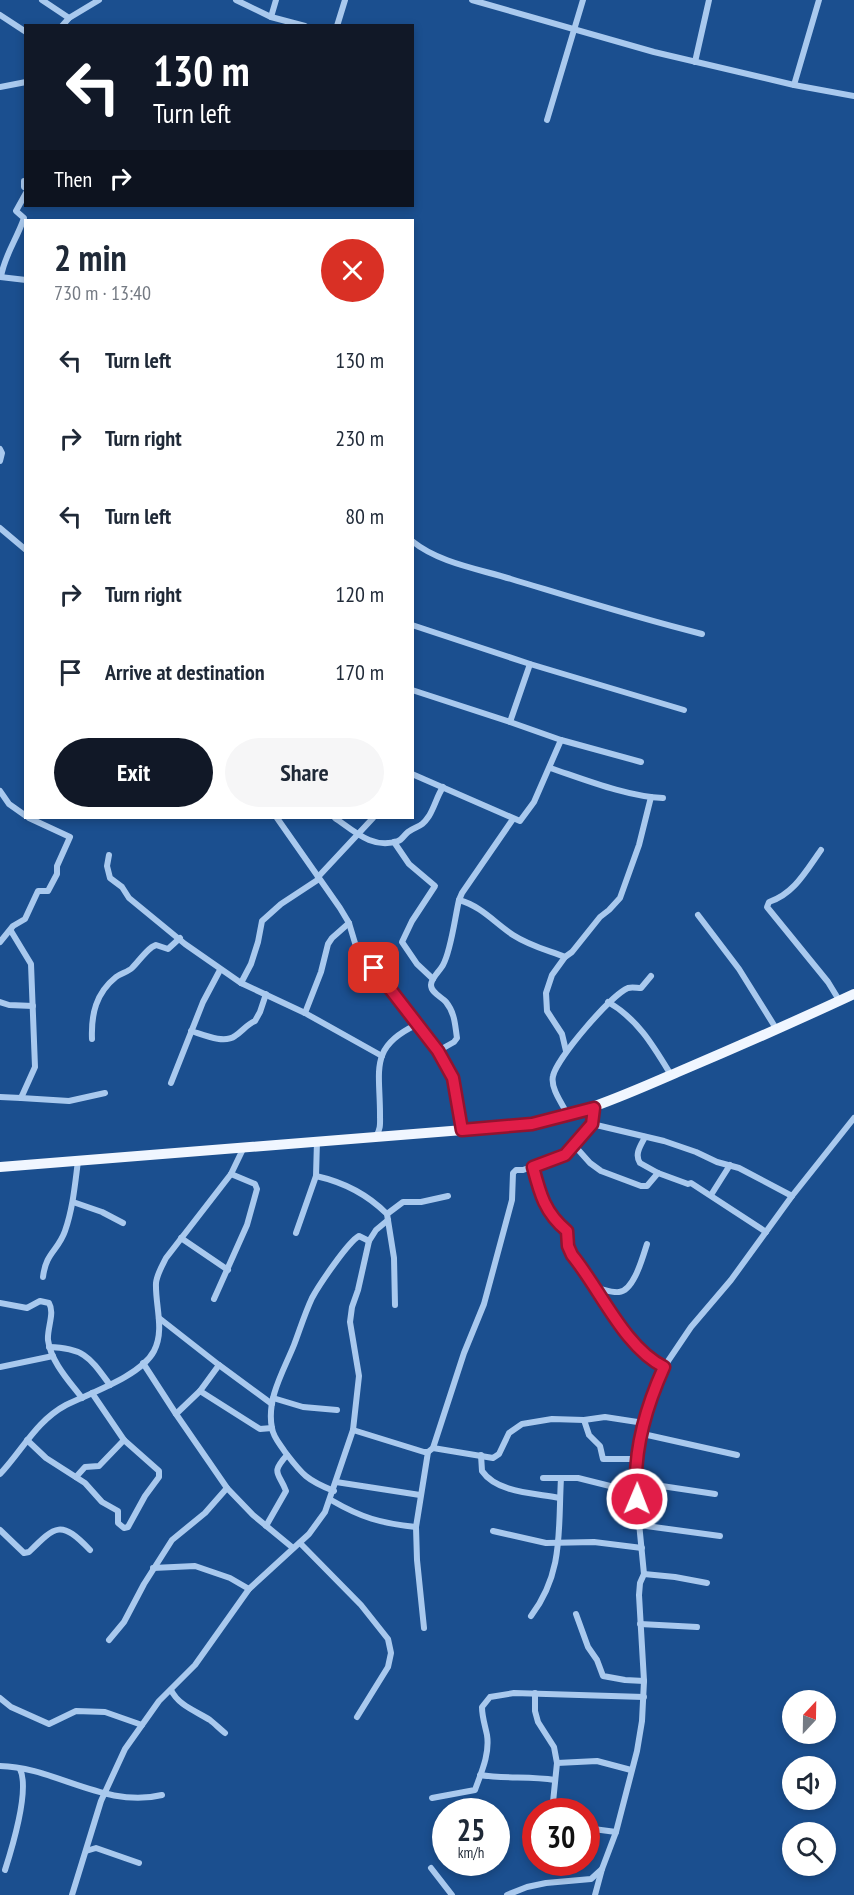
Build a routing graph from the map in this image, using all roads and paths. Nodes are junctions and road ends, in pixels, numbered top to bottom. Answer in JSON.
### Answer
{"nodes":[{"id":1,"x":42,"y":0,"type":"edge"},
{"id":2,"x":99,"y":0,"type":"edge"},
{"id":3,"x":236,"y":0,"type":"edge"},
{"id":4,"x":276,"y":0,"type":"edge"},
{"id":5,"x":345,"y":0,"type":"edge"},
{"id":6,"x":472,"y":0,"type":"edge"},
{"id":7,"x":583,"y":0,"type":"edge"},
{"id":8,"x":709,"y":0,"type":"edge"},
{"id":9,"x":819,"y":0,"type":"edge"},
{"id":10,"x":0,"y":15,"type":"edge"},
{"id":11,"x":271,"y":17,"type":"junction"},
{"id":12,"x":69,"y":18,"type":"junction"},
{"id":13,"x":64,"y":24,"type":"edge"},
{"id":14,"x":297,"y":24,"type":"edge"},
{"id":15,"x":338,"y":24,"type":"edge"},
{"id":16,"x":573,"y":29,"type":"junction"},
{"id":17,"x":24,"y":31,"type":"edge"},
{"id":18,"x":694,"y":62,"type":"junction"},
{"id":19,"x":24,"y":82,"type":"edge"},
{"id":20,"x":794,"y":86,"type":"junction"},
{"id":21,"x":0,"y":87,"type":"edge"},
{"id":22,"x":854,"y":96,"type":"edge"},
{"id":23,"x":547,"y":120,"type":"dead end"},
{"id":24,"x":24,"y":197,"type":"edge"},
{"id":25,"x":24,"y":219,"type":"edge"},
{"id":26,"x":24,"y":219,"type":"edge"},
{"id":27,"x":1,"y":277,"type":"edge"},
{"id":28,"x":24,"y":280,"type":"edge"},
{"id":29,"x":0,"y":449,"type":"edge"},
{"id":30,"x":0,"y":461,"type":"edge"},
{"id":31,"x":0,"y":528,"type":"edge"},
{"id":32,"x":414,"y":542,"type":"edge"},
{"id":33,"x":24,"y":548,"type":"edge"},
{"id":34,"x":414,"y":626,"type":"edge"},
{"id":35,"x":702,"y":634,"type":"dead end"},
{"id":36,"x":530,"y":664,"type":"junction"},
{"id":37,"x":414,"y":691,"type":"edge"},
{"id":38,"x":684,"y":710,"type":"dead end"},
{"id":39,"x":510,"y":722,"type":"junction"},
{"id":40,"x":561,"y":740,"type":"junction"},
{"id":41,"x":641,"y":762,"type":"dead end"},
{"id":42,"x":550,"y":768,"type":"junction"},
{"id":43,"x":414,"y":775,"type":"edge"},
{"id":44,"x":443,"y":787,"type":"junction"},
{"id":45,"x":0,"y":791,"type":"edge"},
{"id":46,"x":651,"y":797,"type":"junction"},
{"id":47,"x":663,"y":798,"type":"dead end"},
{"id":48,"x":24,"y":815,"type":"edge"},
{"id":49,"x":31,"y":819,"type":"edge"},
{"id":50,"x":278,"y":819,"type":"edge"},
{"id":51,"x":337,"y":819,"type":"edge"},
{"id":52,"x":372,"y":819,"type":"edge"},
{"id":53,"x":513,"y":819,"type":"junction"},
{"id":54,"x":358,"y":833,"type":"junction"},
{"id":55,"x":394,"y":842,"type":"junction"},
{"id":56,"x":821,"y":850,"type":"dead end"},
{"id":57,"x":109,"y":855,"type":"dead end"},
{"id":58,"x":319,"y":878,"type":"junction"},
{"id":59,"x":459,"y":900,"type":"junction"},
{"id":60,"x":698,"y":915,"type":"dead end"},
{"id":61,"x":349,"y":923,"type":"junction"},
{"id":62,"x":11,"y":931,"type":"junction"},
{"id":63,"x":180,"y":938,"type":"junction"},
{"id":64,"x":0,"y":942,"type":"edge"},
{"id":65,"x":565,"y":957,"type":"junction"},
{"id":66,"x":220,"y":970,"type":"junction"},
{"id":67,"x":651,"y":976,"type":"dead end"},
{"id":68,"x":433,"y":979,"type":"junction"},
{"id":69,"x":241,"y":983,"type":"junction"},
{"id":70,"x":266,"y":994,"type":"junction"},
{"id":71,"x":854,"y":994,"type":"edge"},
{"id":72,"x":839,"y":1000,"type":"junction"},
{"id":73,"x":0,"y":1002,"type":"edge"},
{"id":74,"x":608,"y":1002,"type":"junction"},
{"id":75,"x":33,"y":1006,"type":"junction"},
{"id":76,"x":304,"y":1013,"type":"junction"},
{"id":77,"x":416,"y":1024,"type":"junction"},
{"id":78,"x":777,"y":1029,"type":"junction"},
{"id":79,"x":191,"y":1031,"type":"junction"},
{"id":80,"x":92,"y":1039,"type":"dead end"},
{"id":81,"x":438,"y":1051,"type":"junction"},
{"id":82,"x":566,"y":1051,"type":"junction"},
{"id":83,"x":382,"y":1056,"type":"junction"},
{"id":84,"x":671,"y":1076,"type":"junction"},
{"id":85,"x":171,"y":1083,"type":"dead end"},
{"id":86,"x":105,"y":1093,"type":"dead end"},
{"id":87,"x":0,"y":1097,"type":"edge"},
{"id":88,"x":21,"y":1098,"type":"junction"},
{"id":89,"x":594,"y":1108,"type":"junction"},
{"id":90,"x":568,"y":1116,"type":"junction"},
{"id":91,"x":854,"y":1118,"type":"edge"},
{"id":92,"x":592,"y":1124,"type":"junction"},
{"id":93,"x":462,"y":1130,"type":"junction"},
{"id":94,"x":376,"y":1136,"type":"junction"},
{"id":95,"x":645,"y":1137,"type":"junction"},
{"id":96,"x":317,"y":1140,"type":"junction"},
{"id":97,"x":573,"y":1144,"type":"junction"},
{"id":98,"x":244,"y":1146,"type":"junction"},
{"id":99,"x":78,"y":1160,"type":"junction"},
{"id":100,"x":730,"y":1166,"type":"junction"},
{"id":101,"x":0,"y":1167,"type":"edge"},
{"id":102,"x":533,"y":1167,"type":"junction"},
{"id":103,"x":658,"y":1173,"type":"junction"},
{"id":104,"x":231,"y":1174,"type":"junction"},
{"id":105,"x":316,"y":1176,"type":"junction"},
{"id":106,"x":711,"y":1195,"type":"junction"},
{"id":107,"x":448,"y":1196,"type":"dead end"},
{"id":108,"x":792,"y":1196,"type":"junction"},
{"id":109,"x":73,"y":1202,"type":"junction"},
{"id":110,"x":388,"y":1217,"type":"junction"},
{"id":111,"x":123,"y":1223,"type":"dead end"},
{"id":112,"x":766,"y":1232,"type":"junction"},
{"id":113,"x":296,"y":1233,"type":"dead end"},
{"id":114,"x":180,"y":1238,"type":"junction"},
{"id":115,"x":369,"y":1241,"type":"junction"},
{"id":116,"x":647,"y":1244,"type":"dead end"},
{"id":117,"x":228,"y":1270,"type":"junction"},
{"id":118,"x":43,"y":1277,"type":"dead end"},
{"id":119,"x":596,"y":1288,"type":"junction"},
{"id":120,"x":214,"y":1299,"type":"dead end"},
{"id":121,"x":0,"y":1303,"type":"edge"},
{"id":122,"x":395,"y":1305,"type":"dead end"},
{"id":123,"x":159,"y":1318,"type":"junction"},
{"id":124,"x":49,"y":1347,"type":"junction"},
{"id":125,"x":53,"y":1356,"type":"junction"},
{"id":126,"x":143,"y":1364,"type":"junction"},
{"id":127,"x":219,"y":1365,"type":"junction"},
{"id":128,"x":0,"y":1367,"type":"edge"},
{"id":129,"x":664,"y":1367,"type":"junction"},
{"id":130,"x":110,"y":1385,"type":"junction"},
{"id":131,"x":200,"y":1391,"type":"junction"},
{"id":132,"x":92,"y":1393,"type":"junction"},
{"id":133,"x":82,"y":1398,"type":"junction"},
{"id":134,"x":273,"y":1401,"type":"junction"},
{"id":135,"x":337,"y":1410,"type":"dead end"},
{"id":136,"x":176,"y":1414,"type":"junction"},
{"id":137,"x":584,"y":1419,"type":"junction"},
{"id":138,"x":644,"y":1423,"type":"junction"},
{"id":139,"x":272,"y":1428,"type":"junction"},
{"id":140,"x":352,"y":1430,"type":"junction"},
{"id":141,"x":643,"y":1434,"type":"junction"},
{"id":142,"x":27,"y":1440,"type":"junction"},
{"id":143,"x":124,"y":1440,"type":"junction"},
{"id":144,"x":431,"y":1450,"type":"junction"},
{"id":145,"x":287,"y":1455,"type":"junction"},
{"id":146,"x":482,"y":1455,"type":"junction"},
{"id":147,"x":737,"y":1455,"type":"dead end"},
{"id":148,"x":638,"y":1459,"type":"junction"},
{"id":149,"x":0,"y":1474,"type":"edge"},
{"id":150,"x":76,"y":1477,"type":"junction"},
{"id":151,"x":543,"y":1478,"type":"dead end"},
{"id":152,"x":561,"y":1478,"type":"junction"},
{"id":153,"x":336,"y":1482,"type":"junction"},
{"id":154,"x":635,"y":1484,"type":"junction"},
{"id":155,"x":226,"y":1488,"type":"junction"},
{"id":156,"x":334,"y":1491,"type":"junction"},
{"id":157,"x":715,"y":1494,"type":"dead end"},
{"id":158,"x":420,"y":1495,"type":"junction"},
{"id":159,"x":560,"y":1498,"type":"junction"},
{"id":160,"x":331,"y":1500,"type":"junction"},
{"id":161,"x":639,"y":1525,"type":"junction"},
{"id":162,"x":266,"y":1526,"type":"junction"},
{"id":163,"x":416,"y":1527,"type":"junction"},
{"id":164,"x":0,"y":1530,"type":"edge"},
{"id":165,"x":494,"y":1531,"type":"dead end"},
{"id":166,"x":720,"y":1536,"type":"dead end"},
{"id":167,"x":300,"y":1543,"type":"junction"},
{"id":168,"x":557,"y":1544,"type":"junction"},
{"id":169,"x":293,"y":1548,"type":"junction"},
{"id":170,"x":642,"y":1548,"type":"junction"},
{"id":171,"x":90,"y":1550,"type":"dead end"},
{"id":172,"x":153,"y":1568,"type":"junction"},
{"id":173,"x":644,"y":1574,"type":"junction"},
{"id":174,"x":707,"y":1583,"type":"dead end"},
{"id":175,"x":249,"y":1589,"type":"junction"},
{"id":176,"x":576,"y":1614,"type":"dead end"},
{"id":177,"x":531,"y":1616,"type":"dead end"},
{"id":178,"x":640,"y":1624,"type":"junction"},
{"id":179,"x":697,"y":1627,"type":"dead end"},
{"id":180,"x":424,"y":1628,"type":"dead end"},
{"id":181,"x":109,"y":1640,"type":"dead end"},
{"id":182,"x":644,"y":1681,"type":"junction"},
{"id":183,"x":171,"y":1690,"type":"junction"},
{"id":184,"x":535,"y":1693,"type":"junction"},
{"id":185,"x":644,"y":1697,"type":"junction"},
{"id":186,"x":0,"y":1698,"type":"edge"},
{"id":187,"x":357,"y":1717,"type":"dead end"},
{"id":188,"x":141,"y":1725,"type":"junction"},
{"id":189,"x":225,"y":1733,"type":"dead end"},
{"id":190,"x":557,"y":1763,"type":"junction"},
{"id":191,"x":0,"y":1766,"type":"edge"},
{"id":192,"x":20,"y":1769,"type":"junction"},
{"id":193,"x":632,"y":1770,"type":"junction"},
{"id":194,"x":480,"y":1775,"type":"junction"},
{"id":195,"x":555,"y":1780,"type":"junction"},
{"id":196,"x":105,"y":1794,"type":"junction"},
{"id":197,"x":162,"y":1795,"type":"dead end"},
{"id":198,"x":432,"y":1797,"type":"dead end"},
{"id":199,"x":553,"y":1798,"type":"edge"},
{"id":200,"x":600,"y":1830,"type":"edge"},
{"id":201,"x":616,"y":1832,"type":"junction"},
{"id":202,"x":86,"y":1851,"type":"junction"},
{"id":203,"x":139,"y":1863,"type":"dead end"},
{"id":204,"x":431,"y":1868,"type":"dead end"},
{"id":205,"x":602,"y":1869,"type":"junction"},
{"id":206,"x":5,"y":1870,"type":"dead end"},
{"id":207,"x":72,"y":1895,"type":"edge"},
{"id":208,"x":452,"y":1895,"type":"edge"},
{"id":209,"x":507,"y":1895,"type":"edge"},
{"id":210,"x":595,"y":1895,"type":"edge"}],
"edges":[{"from":1,"to":12,"type":"street"},
{"from":2,"to":12,"type":"street"},
{"from":3,"to":11,"type":"street"},
{"from":4,"to":11,"type":"street"},
{"from":5,"to":15,"type":"street"},
{"from":6,"to":16,"type":"street"},
{"from":7,"to":16,"type":"street"},
{"from":8,"to":18,"type":"street"},
{"from":9,"to":20,"type":"street"},
{"from":10,"to":17,"type":"street"},
{"from":11,"to":14,"type":"street"},
{"from":12,"to":13,"type":"street"},
{"from":16,"to":18,"type":"street"},
{"from":16,"to":23,"type":"street"},
{"from":18,"to":20,"type":"street"},
{"from":19,"to":21,"type":"street"},
{"from":20,"to":22,"type":"street"},
{"from":24,"to":26,"type":"street"},
{"from":25,"to":27,"type":"street"},
{"from":27,"to":28,"type":"street"},
{"from":29,"to":30,"type":"street"},
{"from":31,"to":33,"type":"street"},
{"from":32,"to":35,"type":"street"},
{"from":34,"to":36,"type":"street"},
{"from":36,"to":38,"type":"street"},
{"from":36,"to":39,"type":"street"},
{"from":37,"to":39,"type":"street"},
{"from":39,"to":40,"type":"street"},
{"from":40,"to":41,"type":"street"},
{"from":40,"to":42,"type":"street"},
{"from":42,"to":46,"type":"street"},
{"from":42,"to":53,"type":"street"},
{"from":43,"to":44,"type":"street"},
{"from":44,"to":53,"type":"street"},
{"from":44,"to":55,"type":"street"},
{"from":45,"to":48,"type":"street"},
{"from":46,"to":47,"type":"street"},
{"from":46,"to":65,"type":"street"},
{"from":49,"to":62,"type":"street"},
{"from":50,"to":58,"type":"street"},
{"from":51,"to":54,"type":"street"},
{"from":52,"to":54,"type":"street"},
{"from":53,"to":59,"type":"street"},
{"from":54,"to":55,"type":"street"},
{"from":54,"to":58,"type":"street"},
{"from":55,"to":68,"type":"street"},
{"from":56,"to":72,"type":"street"},
{"from":57,"to":63,"type":"street"},
{"from":58,"to":61,"type":"street"},
{"from":58,"to":69,"type":"street"},
{"from":59,"to":65,"type":"street"},
{"from":59,"to":68,"type":"street"},
{"from":60,"to":78,"type":"street"},
{"from":61,"to":76,"type":"street"},
{"from":61,"to":77,"type":"street"},
{"from":62,"to":64,"type":"street"},
{"from":62,"to":75,"type":"street"},
{"from":63,"to":66,"type":"street"},
{"from":63,"to":80,"type":"street"},
{"from":65,"to":82,"type":"street"},
{"from":66,"to":69,"type":"street"},
{"from":66,"to":79,"type":"street"},
{"from":67,"to":74,"type":"street"},
{"from":68,"to":81,"type":"street"},
{"from":69,"to":70,"type":"street"},
{"from":70,"to":76,"type":"street"},
{"from":70,"to":79,"type":"street"},
{"from":71,"to":72,"type":"main road"},
{"from":72,"to":78,"type":"main road"},
{"from":73,"to":75,"type":"street"},
{"from":74,"to":82,"type":"street"},
{"from":74,"to":84,"type":"street"},
{"from":75,"to":88,"type":"street"},
{"from":76,"to":83,"type":"street"},
{"from":77,"to":81,"type":"street"},
{"from":77,"to":83,"type":"street"},
{"from":78,"to":84,"type":"main road"},
{"from":79,"to":85,"type":"street"},
{"from":81,"to":93,"type":"street"},
{"from":82,"to":90,"type":"street"},
{"from":83,"to":94,"type":"street"},
{"from":84,"to":89,"type":"main road"},
{"from":86,"to":88,"type":"street"},
{"from":87,"to":88,"type":"street"},
{"from":89,"to":90,"type":"main road"},
{"from":89,"to":92,"type":"street"},
{"from":90,"to":93,"type":"main road"},
{"from":91,"to":108,"type":"street"},
{"from":92,"to":95,"type":"street"},
{"from":92,"to":97,"type":"street"},
{"from":93,"to":94,"type":"main road"},
{"from":94,"to":96,"type":"main road"},
{"from":95,"to":100,"type":"street"},
{"from":95,"to":103,"type":"street"},
{"from":96,"to":98,"type":"main road"},
{"from":96,"to":105,"type":"street"},
{"from":97,"to":102,"type":"street"},
{"from":97,"to":103,"type":"street"},
{"from":98,"to":99,"type":"main road"},
{"from":98,"to":104,"type":"street"},
{"from":99,"to":101,"type":"main road"},
{"from":99,"to":109,"type":"street"},
{"from":100,"to":106,"type":"street"},
{"from":100,"to":108,"type":"street"},
{"from":102,"to":119,"type":"street"},
{"from":102,"to":144,"type":"street"},
{"from":103,"to":106,"type":"street"},
{"from":104,"to":114,"type":"street"},
{"from":104,"to":117,"type":"street"},
{"from":105,"to":110,"type":"street"},
{"from":105,"to":113,"type":"street"},
{"from":106,"to":112,"type":"street"},
{"from":107,"to":110,"type":"street"},
{"from":108,"to":112,"type":"street"},
{"from":109,"to":111,"type":"street"},
{"from":109,"to":118,"type":"street"},
{"from":110,"to":115,"type":"street"},
{"from":110,"to":122,"type":"street"},
{"from":112,"to":129,"type":"street"},
{"from":114,"to":117,"type":"street"},
{"from":114,"to":123,"type":"street"},
{"from":115,"to":134,"type":"street"},
{"from":115,"to":140,"type":"street"},
{"from":116,"to":119,"type":"street"},
{"from":117,"to":120,"type":"street"},
{"from":119,"to":129,"type":"street"},
{"from":121,"to":124,"type":"street"},
{"from":123,"to":126,"type":"street"},
{"from":123,"to":127,"type":"street"},
{"from":124,"to":125,"type":"street"},
{"from":124,"to":130,"type":"street"},
{"from":125,"to":128,"type":"street"},
{"from":125,"to":133,"type":"street"},
{"from":126,"to":130,"type":"street"},
{"from":126,"to":136,"type":"street"},
{"from":127,"to":131,"type":"street"},
{"from":127,"to":134,"type":"street"},
{"from":129,"to":138,"type":"street"},
{"from":130,"to":132,"type":"street"},
{"from":131,"to":136,"type":"street"},
{"from":131,"to":139,"type":"street"},
{"from":132,"to":133,"type":"street"},
{"from":132,"to":143,"type":"street"},
{"from":133,"to":142,"type":"street"},
{"from":134,"to":135,"type":"street"},
{"from":134,"to":139,"type":"street"},
{"from":136,"to":155,"type":"street"},
{"from":137,"to":138,"type":"street"},
{"from":137,"to":146,"type":"street"},
{"from":137,"to":148,"type":"street"},
{"from":138,"to":141,"type":"street"},
{"from":139,"to":145,"type":"street"},
{"from":140,"to":144,"type":"street"},
{"from":140,"to":153,"type":"street"},
{"from":141,"to":147,"type":"street"},
{"from":141,"to":148,"type":"street"},
{"from":142,"to":149,"type":"street"},
{"from":142,"to":150,"type":"street"},
{"from":143,"to":150,"type":"street"},
{"from":143,"to":150,"type":"street"},
{"from":144,"to":146,"type":"street"},
{"from":144,"to":158,"type":"street"},
{"from":145,"to":156,"type":"street"},
{"from":145,"to":162,"type":"street"},
{"from":146,"to":159,"type":"street"},
{"from":148,"to":154,"type":"street"},
{"from":151,"to":152,"type":"street"},
{"from":152,"to":154,"type":"street"},
{"from":152,"to":159,"type":"street"},
{"from":153,"to":156,"type":"street"},
{"from":153,"to":158,"type":"street"},
{"from":154,"to":157,"type":"street"},
{"from":154,"to":161,"type":"street"},
{"from":155,"to":162,"type":"street"},
{"from":155,"to":172,"type":"street"},
{"from":156,"to":160,"type":"street"},
{"from":158,"to":163,"type":"street"},
{"from":159,"to":168,"type":"street"},
{"from":160,"to":163,"type":"street"},
{"from":160,"to":167,"type":"street"},
{"from":161,"to":166,"type":"street"},
{"from":161,"to":170,"type":"street"},
{"from":162,"to":169,"type":"street"},
{"from":163,"to":180,"type":"street"},
{"from":164,"to":171,"type":"street"},
{"from":165,"to":168,"type":"street"},
{"from":167,"to":169,"type":"street"},
{"from":167,"to":187,"type":"street"},
{"from":168,"to":170,"type":"street"},
{"from":168,"to":177,"type":"street"},
{"from":169,"to":175,"type":"street"},
{"from":170,"to":173,"type":"street"},
{"from":172,"to":175,"type":"street"},
{"from":172,"to":181,"type":"street"},
{"from":173,"to":174,"type":"street"},
{"from":173,"to":178,"type":"street"},
{"from":175,"to":183,"type":"street"},
{"from":176,"to":182,"type":"street"},
{"from":178,"to":179,"type":"street"},
{"from":178,"to":182,"type":"street"},
{"from":182,"to":185,"type":"street"},
{"from":183,"to":188,"type":"street"},
{"from":183,"to":189,"type":"street"},
{"from":184,"to":185,"type":"street"},
{"from":184,"to":190,"type":"street"},
{"from":184,"to":194,"type":"street"},
{"from":185,"to":193,"type":"street"},
{"from":186,"to":188,"type":"street"},
{"from":188,"to":196,"type":"street"},
{"from":190,"to":193,"type":"street"},
{"from":190,"to":195,"type":"street"},
{"from":191,"to":192,"type":"street"},
{"from":192,"to":196,"type":"street"},
{"from":192,"to":206,"type":"street"},
{"from":193,"to":201,"type":"street"},
{"from":194,"to":195,"type":"street"},
{"from":194,"to":198,"type":"street"},
{"from":195,"to":199,"type":"street"},
{"from":196,"to":197,"type":"street"},
{"from":196,"to":202,"type":"street"},
{"from":200,"to":201,"type":"street"},
{"from":201,"to":205,"type":"street"},
{"from":202,"to":203,"type":"street"},
{"from":202,"to":207,"type":"street"},
{"from":204,"to":208,"type":"street"},
{"from":205,"to":209,"type":"street"},
{"from":205,"to":210,"type":"street"}]}
